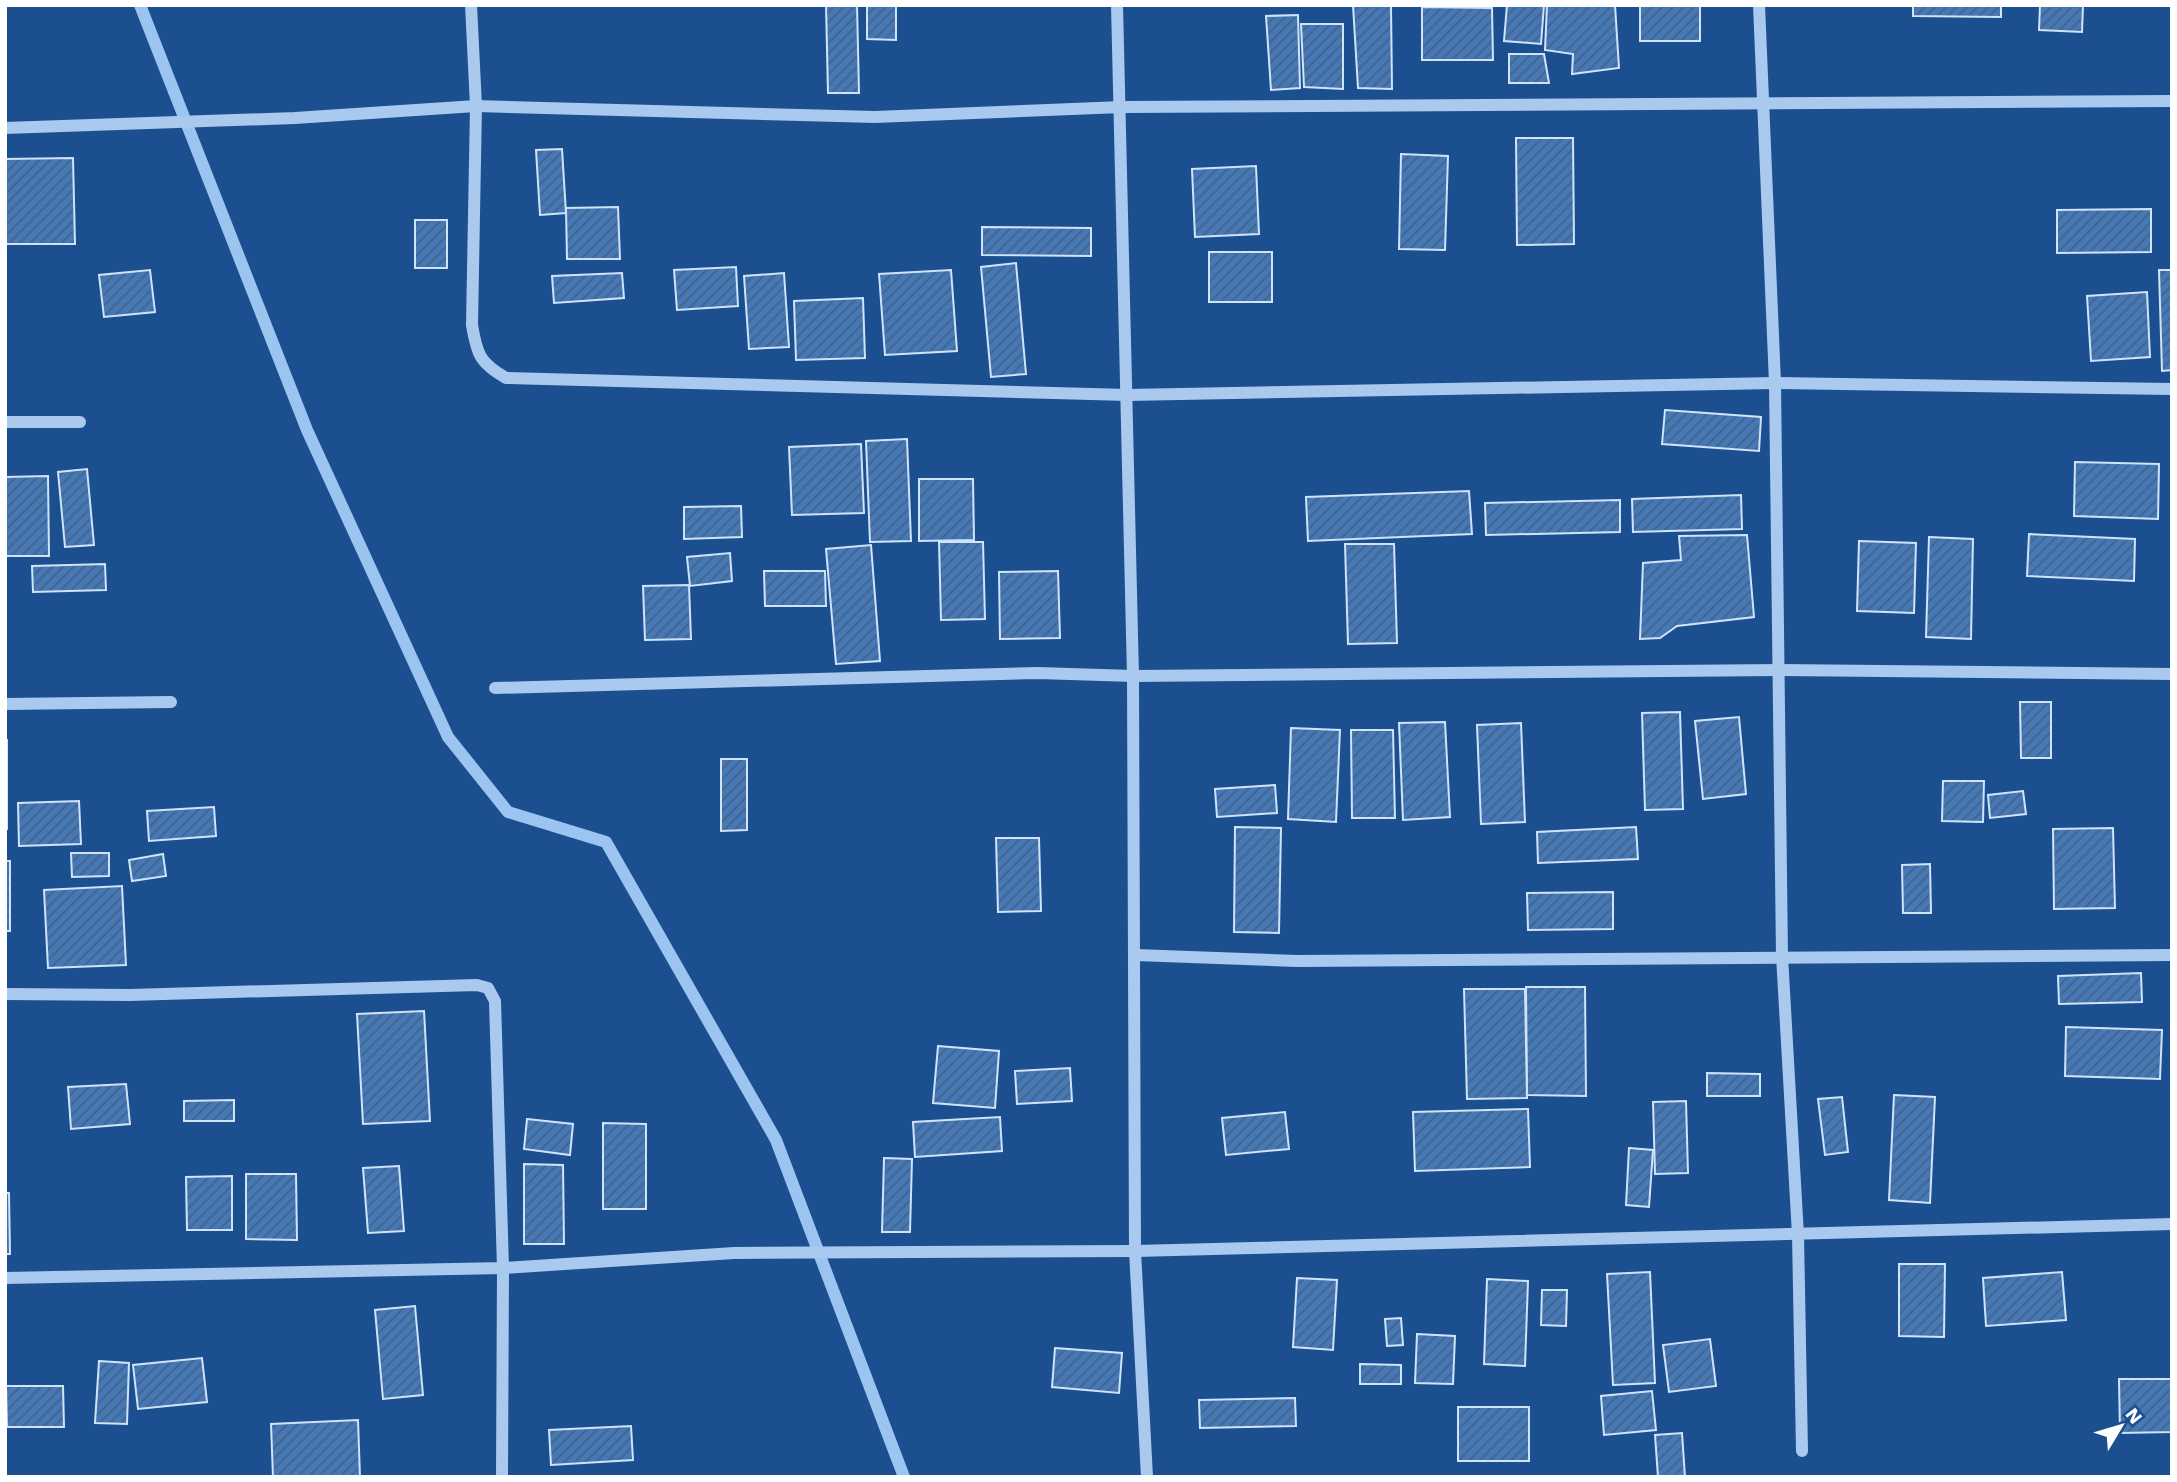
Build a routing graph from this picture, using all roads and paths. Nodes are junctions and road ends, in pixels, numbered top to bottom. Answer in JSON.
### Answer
{"nodes":[{"id":1,"x":471,"y":5,"type":"edge"},
{"id":2,"x":1117,"y":5,"type":"edge"},
{"id":3,"x":1759,"y":5,"type":"edge"},
{"id":4,"x":2172,"y":101,"type":"edge"},
{"id":5,"x":476,"y":106,"type":"junction"},
{"id":6,"x":1765,"y":106,"type":"junction"},
{"id":7,"x":1122,"y":107,"type":"junction"},
{"id":8,"x":5,"y":128,"type":"edge"},
{"id":9,"x":1775,"y":383,"type":"junction"},
{"id":10,"x":2172,"y":389,"type":"edge"},
{"id":11,"x":1128,"y":395,"type":"junction"},
{"id":12,"x":5,"y":422,"type":"edge"},
{"id":13,"x":80,"y":422,"type":"dead end"},
{"id":14,"x":1780,"y":670,"type":"junction"},
{"id":15,"x":2172,"y":674,"type":"edge"},
{"id":16,"x":1133,"y":676,"type":"junction"},
{"id":17,"x":495,"y":688,"type":"dead end"},
{"id":18,"x":171,"y":702,"type":"dead end"},
{"id":19,"x":5,"y":704,"type":"edge"},
{"id":20,"x":1135,"y":955,"type":"junction"},
{"id":21,"x":2172,"y":955,"type":"edge"},
{"id":22,"x":1782,"y":956,"type":"junction"},
{"id":23,"x":5,"y":994,"type":"edge"},
{"id":24,"x":2172,"y":1224,"type":"edge"},
{"id":25,"x":1798,"y":1235,"type":"junction"},
{"id":26,"x":1135,"y":1251,"type":"junction"},
{"id":27,"x":503,"y":1268,"type":"junction"},
{"id":28,"x":5,"y":1278,"type":"edge"},
{"id":29,"x":1802,"y":1451,"type":"dead end"},
{"id":30,"x":502,"y":1477,"type":"edge"},
{"id":31,"x":1147,"y":1477,"type":"edge"}],
"edges":[{"from":1,"to":5,"type":"street"},
{"from":2,"to":7,"type":"street"},
{"from":3,"to":6,"type":"street"},
{"from":4,"to":6,"type":"street"},
{"from":5,"to":7,"type":"street"},
{"from":5,"to":8,"type":"street"},
{"from":5,"to":11,"type":"street"},
{"from":6,"to":7,"type":"street"},
{"from":6,"to":9,"type":"street"},
{"from":7,"to":11,"type":"street"},
{"from":9,"to":10,"type":"street"},
{"from":9,"to":11,"type":"street"},
{"from":9,"to":14,"type":"street"},
{"from":11,"to":16,"type":"street"},
{"from":12,"to":13,"type":"street"},
{"from":14,"to":15,"type":"street"},
{"from":14,"to":16,"type":"street"},
{"from":14,"to":22,"type":"street"},
{"from":16,"to":17,"type":"street"},
{"from":16,"to":20,"type":"street"},
{"from":18,"to":19,"type":"street"},
{"from":20,"to":22,"type":"street"},
{"from":20,"to":26,"type":"street"},
{"from":21,"to":22,"type":"street"},
{"from":22,"to":25,"type":"street"},
{"from":23,"to":27,"type":"street"},
{"from":24,"to":25,"type":"street"},
{"from":25,"to":26,"type":"street"},
{"from":25,"to":29,"type":"street"},
{"from":26,"to":27,"type":"street"},
{"from":26,"to":31,"type":"street"},
{"from":27,"to":28,"type":"street"},
{"from":27,"to":30,"type":"street"}]}
